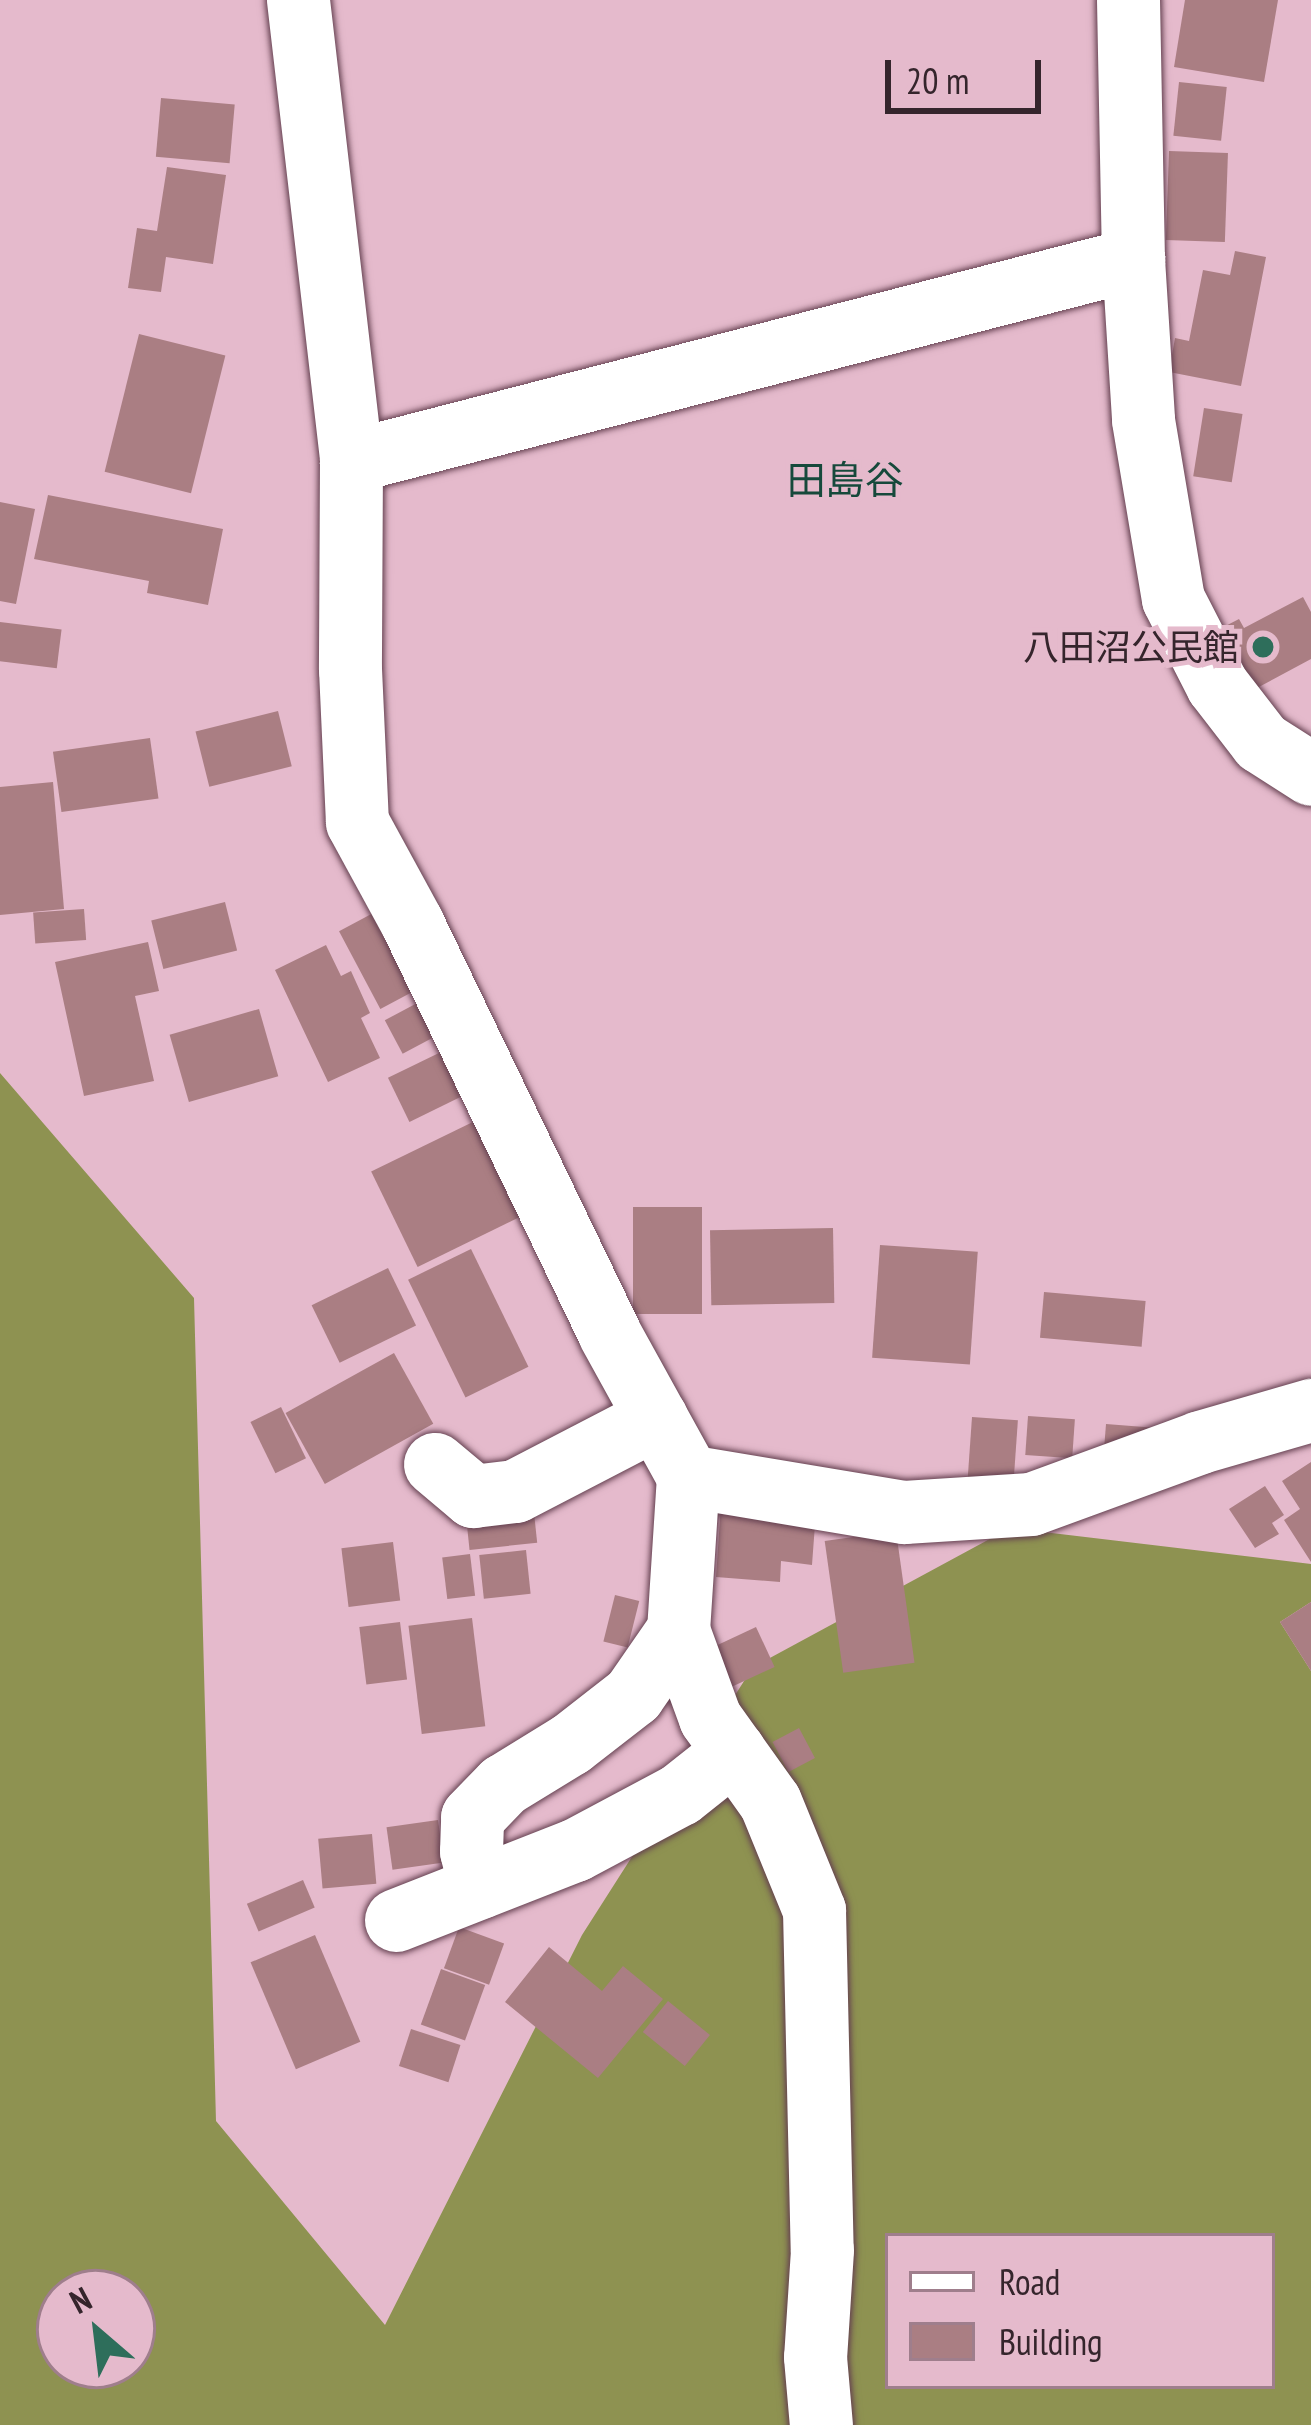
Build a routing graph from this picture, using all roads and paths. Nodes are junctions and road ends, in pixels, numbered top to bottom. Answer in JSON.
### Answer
{"nodes":[{"id":1,"x":298,"y":0,"type":"edge"},
{"id":2,"x":1128,"y":0,"type":"edge"},
{"id":3,"x":1132,"y":259,"type":"junction"},
{"id":4,"x":351,"y":461,"type":"junction"},
{"id":5,"x":1311,"y":774,"type":"edge"},
{"id":6,"x":1311,"y":1410,"type":"edge"},
{"id":7,"x":656,"y":1418,"type":"junction"},
{"id":8,"x":434,"y":1464,"type":"dead end"},
{"id":9,"x":688,"y":1476,"type":"junction"},
{"id":10,"x":679,"y":1630,"type":"junction"},
{"id":11,"x":734,"y":1751,"type":"junction"},
{"id":12,"x":480,"y":1887,"type":"junction"},
{"id":13,"x":396,"y":1920,"type":"dead end"},
{"id":14,"x":821,"y":2425,"type":"edge"}],
"edges":[{"from":1,"to":4,"type":"street"},
{"from":2,"to":3,"type":"street"},
{"from":3,"to":4,"type":"street"},
{"from":3,"to":5,"type":"street"},
{"from":4,"to":7,"type":"street"},
{"from":6,"to":9,"type":"street"},
{"from":7,"to":8,"type":"street"},
{"from":7,"to":9,"type":"street"},
{"from":9,"to":10,"type":"street"},
{"from":10,"to":11,"type":"street"},
{"from":10,"to":12,"type":"street"},
{"from":11,"to":12,"type":"street"},
{"from":11,"to":14,"type":"street"},
{"from":12,"to":13,"type":"street"}]}
